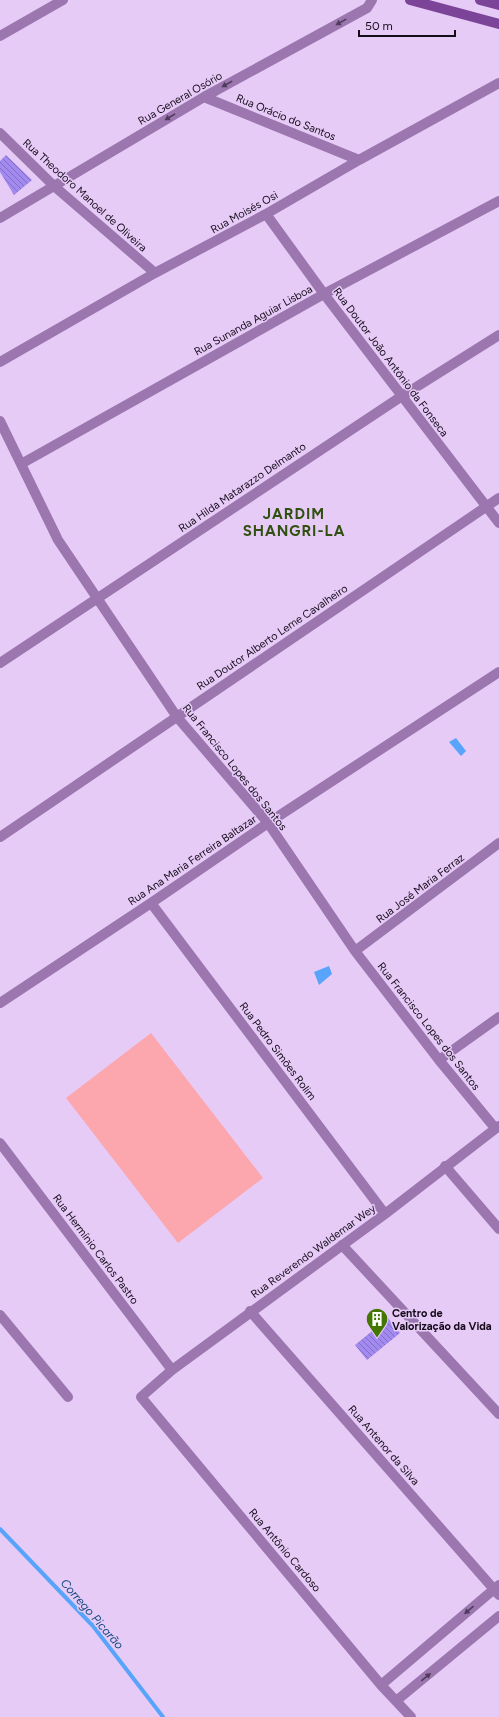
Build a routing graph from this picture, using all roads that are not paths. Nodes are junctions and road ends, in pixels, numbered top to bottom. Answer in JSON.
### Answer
{"nodes":[{"id":1,"x":63,"y":0,"type":"edge"},
{"id":2,"x":372,"y":0,"type":"edge"},
{"id":3,"x":410,"y":0,"type":"edge"},
{"id":4,"x":480,"y":0,"type":"edge"},
{"id":5,"x":499,"y":5,"type":"edge"},
{"id":6,"x":499,"y":24,"type":"edge"},
{"id":7,"x":0,"y":36,"type":"edge"},
{"id":8,"x":499,"y":83,"type":"edge"},
{"id":9,"x":204,"y":97,"type":"junction"},
{"id":10,"x":0,"y":133,"type":"edge"},
{"id":11,"x":359,"y":160,"type":"junction"},
{"id":12,"x":54,"y":186,"type":"junction"},
{"id":13,"x":499,"y":201,"type":"edge"},
{"id":14,"x":266,"y":214,"type":"junction"},
{"id":15,"x":0,"y":218,"type":"edge"},
{"id":16,"x":155,"y":273,"type":"junction"},
{"id":17,"x":324,"y":294,"type":"junction"},
{"id":18,"x":499,"y":335,"type":"edge"},
{"id":19,"x":0,"y":362,"type":"edge"},
{"id":20,"x":402,"y":396,"type":"junction"},
{"id":21,"x":0,"y":421,"type":"edge"},
{"id":22,"x":21,"y":464,"type":"junction"},
{"id":23,"x":499,"y":498,"type":"edge"},
{"id":24,"x":486,"y":506,"type":"junction"},
{"id":25,"x":499,"y":523,"type":"edge"},
{"id":26,"x":97,"y":598,"type":"junction"},
{"id":27,"x":0,"y":663,"type":"edge"},
{"id":28,"x":499,"y":672,"type":"edge"},
{"id":29,"x":177,"y":717,"type":"junction"},
{"id":30,"x":268,"y":823,"type":"junction"},
{"id":31,"x":0,"y":838,"type":"edge"},
{"id":32,"x":499,"y":843,"type":"edge"},
{"id":33,"x":151,"y":903,"type":"junction"},
{"id":34,"x":355,"y":951,"type":"junction"},
{"id":35,"x":0,"y":1003,"type":"edge"},
{"id":36,"x":499,"y":1016,"type":"edge"},
{"id":37,"x":440,"y":1060,"type":"junction"},
{"id":38,"x":497,"y":1127,"type":"edge"},
{"id":39,"x":0,"y":1143,"type":"edge"},
{"id":40,"x":445,"y":1166,"type":"junction"},
{"id":41,"x":385,"y":1214,"type":"junction"},
{"id":42,"x":499,"y":1229,"type":"edge"},
{"id":43,"x":342,"y":1245,"type":"junction"},
{"id":44,"x":250,"y":1311,"type":"junction"},
{"id":45,"x":0,"y":1315,"type":"edge"},
{"id":46,"x":172,"y":1370,"type":"junction"},
{"id":47,"x":68,"y":1397,"type":"dead end"},
{"id":48,"x":141,"y":1397,"type":"joint"},
{"id":49,"x":499,"y":1414,"type":"edge"},
{"id":50,"x":497,"y":1590,"type":"edge"},
{"id":51,"x":499,"y":1616,"type":"edge"},
{"id":52,"x":381,"y":1684,"type":"junction"},
{"id":53,"x":396,"y":1702,"type":"junction"},
{"id":54,"x":411,"y":1717,"type":"edge"}],
"edges":[{"from":1,"to":7,"type":"street"},
{"from":2,"to":9,"type":"street","name":"Rua General Osório","one_way":true},
{"from":3,"to":6,"type":"main road"},
{"from":4,"to":5,"type":"main road"},
{"from":8,"to":11,"type":"street","name":"Rua Moisés Osi"},
{"from":9,"to":11,"type":"street","name":"Rua Orácio do Santos"},
{"from":9,"to":12,"type":"street","name":"Rua General Osório","one_way":true},
{"from":10,"to":12,"type":"street","name":"Rua Theodoro Manoel de Oliveira"},
{"from":11,"to":14,"type":"street","name":"Rua Moisés Osi"},
{"from":12,"to":15,"type":"street","name":"Rua General Osório"},
{"from":12,"to":16,"type":"street","name":"Rua Theodoro Manoel de Oliveira"},
{"from":13,"to":17,"type":"street","name":"Rua Sunanda Aguiar Lisboa"},
{"from":14,"to":16,"type":"street","name":"Rua Moisés Osi"},
{"from":14,"to":17,"type":"street","name":"Rua Doutor João Antônio da Fonseca"},
{"from":16,"to":19,"type":"street","name":"Rua Moisés Osi"},
{"from":17,"to":20,"type":"street","name":"Rua Doutor João Antônio da Fonseca"},
{"from":17,"to":22,"type":"street","name":"Rua Sunanda Aguiar Lisboa"},
{"from":18,"to":20,"type":"street","name":"Rua Hilda Matarazzo Delmanto"},
{"from":20,"to":24,"type":"street","name":"Rua Doutor João Antônio da Fonseca"},
{"from":20,"to":26,"type":"street","name":"Rua Hilda Matarazzo Delmanto"},
{"from":21,"to":22,"type":"street","name":"Rua Francisco Lopes dos Santos"},
{"from":22,"to":26,"type":"street","name":"Rua Francisco Lopes dos Santos"},
{"from":23,"to":24,"type":"street","name":"Rua Doutor Alberto Leme Cavalheiro"},
{"from":24,"to":25,"type":"street","name":"Rua Doutor João Antônio da Fonseca"},
{"from":24,"to":29,"type":"street","name":"Rua Doutor Alberto Leme Cavalheiro"},
{"from":26,"to":27,"type":"street","name":"Rua Hilda Matarazzo Delmanto"},
{"from":26,"to":29,"type":"street","name":"Rua Francisco Lopes dos Santos"},
{"from":28,"to":30,"type":"street","name":"Rua Ana Maria Ferreira Baltazar"},
{"from":29,"to":30,"type":"street","name":"Rua Francisco Lopes dos Santos"},
{"from":29,"to":31,"type":"street","name":"Rua Doutor Alberto Leme Cavalheiro"},
{"from":30,"to":33,"type":"street","name":"Rua Ana Maria Ferreira Baltazar"},
{"from":30,"to":34,"type":"street","name":"Rua Francisco Lopes dos Santos"},
{"from":32,"to":34,"type":"street","name":"Rua José Maria Ferraz"},
{"from":33,"to":35,"type":"street","name":"Rua Ana Maria Ferreira Baltazar"},
{"from":33,"to":41,"type":"street","name":"Rua Pedro Simões Rolim"},
{"from":34,"to":37,"type":"street","name":"Rua Francisco Lopes dos Santos"},
{"from":36,"to":37,"type":"street"},
{"from":37,"to":38,"type":"street","name":"Rua Francisco Lopes dos Santos"},
{"from":38,"to":40,"type":"street","name":"Rua Reverendo Waldemar Wey"},
{"from":39,"to":46,"type":"street","name":"Rua Hermínio Carlos Pastro"},
{"from":40,"to":41,"type":"street","name":"Rua Reverendo Waldemar Wey"},
{"from":40,"to":42,"type":"street"},
{"from":41,"to":43,"type":"street","name":"Rua Reverendo Waldemar Wey"},
{"from":43,"to":44,"type":"street","name":"Rua Reverendo Waldemar Wey"},
{"from":43,"to":49,"type":"street"},
{"from":44,"to":46,"type":"street","name":"Rua Reverendo Waldemar Wey"},
{"from":44,"to":50,"type":"street","name":"Rua Antenor da Silva"},
{"from":45,"to":47,"type":"street"},
{"from":46,"to":48,"type":"street","name":"Rua Reverendo Waldemar Wey"},
{"from":48,"to":52,"type":"street","name":"Rua Antônio Cardoso"},
{"from":50,"to":52,"type":"street","one_way":true},
{"from":53,"to":51,"type":"street","one_way":true},
{"from":52,"to":53,"type":"street","name":"Rua Antônio Cardoso"},
{"from":53,"to":54,"type":"street","name":"Rua Antônio Cardoso"}]}
